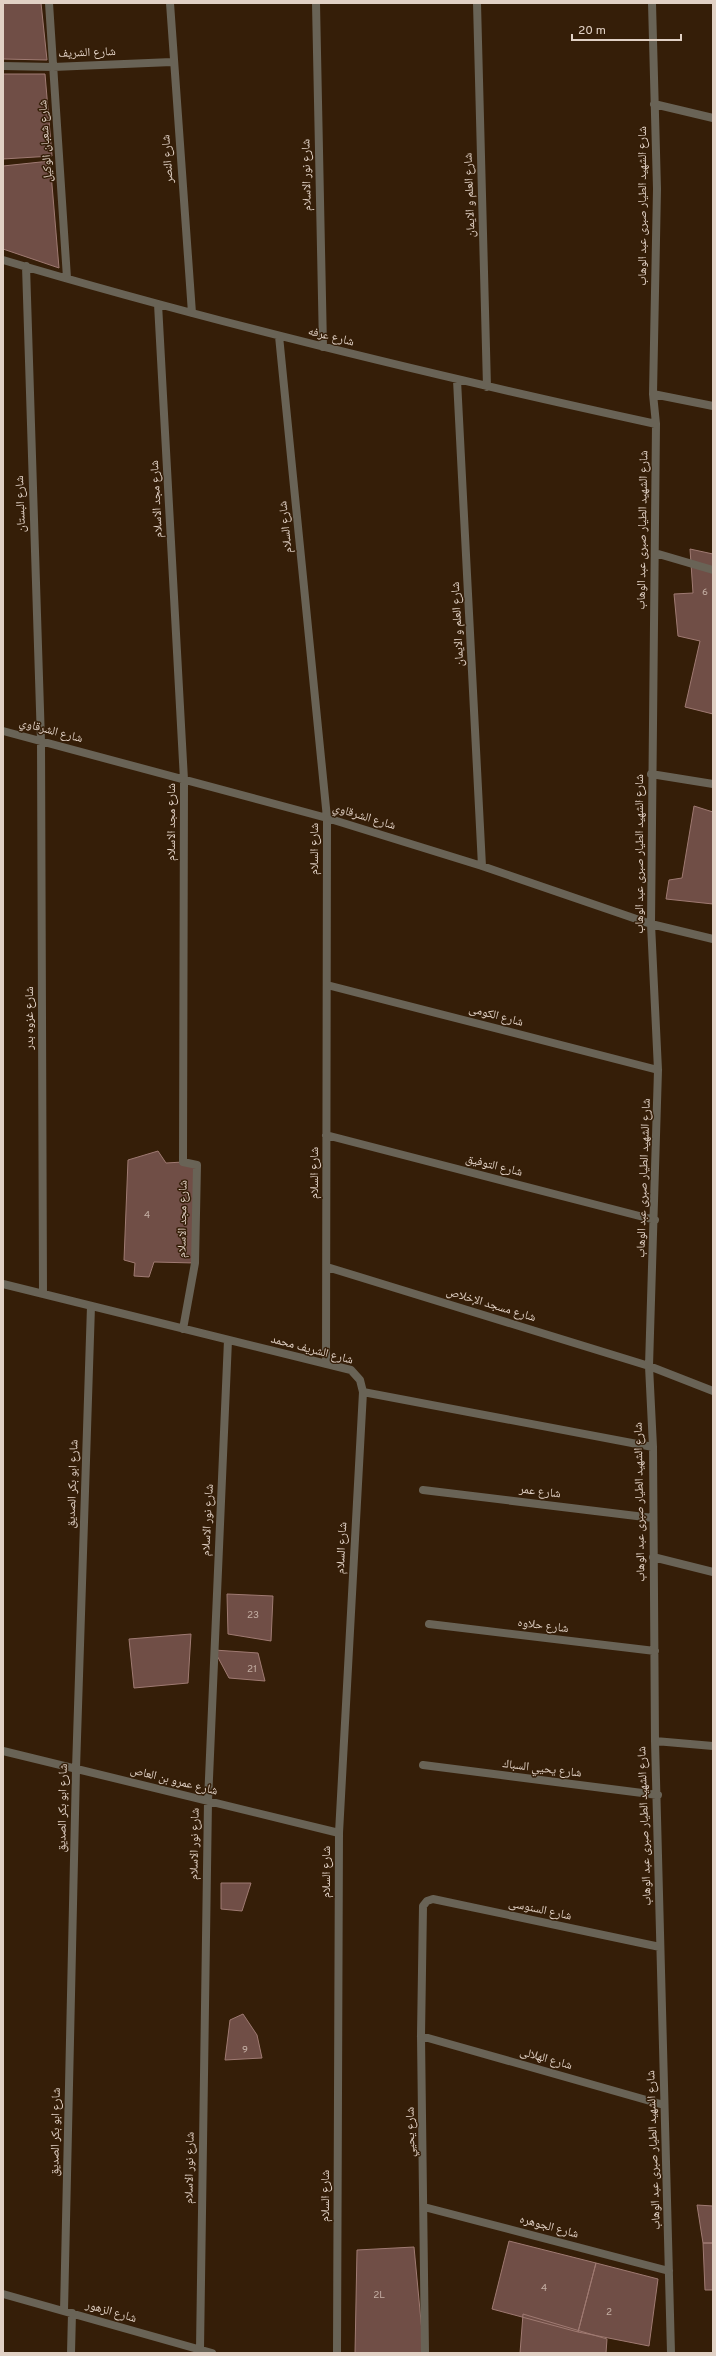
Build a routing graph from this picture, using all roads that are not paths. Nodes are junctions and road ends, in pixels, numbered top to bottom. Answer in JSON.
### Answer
{"nodes":[{"id":1,"x":49,"y":3,"type":"edge"},
{"id":2,"x":170,"y":3,"type":"edge"},
{"id":3,"x":316,"y":3,"type":"edge"},
{"id":4,"x":477,"y":3,"type":"edge"},
{"id":5,"x":652,"y":3,"type":"edge"},
{"id":6,"x":172,"y":62,"type":"junction"},
{"id":7,"x":3,"y":66,"type":"edge"},
{"id":8,"x":53,"y":67,"type":"junction"},
{"id":9,"x":654,"y":104,"type":"junction"},
{"id":10,"x":713,"y":118,"type":"edge"},
{"id":11,"x":3,"y":260,"type":"edge"},
{"id":12,"x":26,"y":266,"type":"junction"},
{"id":13,"x":67,"y":278,"type":"junction"},
{"id":14,"x":158,"y":304,"type":"junction"},
{"id":15,"x":192,"y":313,"type":"junction"},
{"id":16,"x":279,"y":336,"type":"junction"},
{"id":17,"x":323,"y":347,"type":"junction"},
{"id":18,"x":457,"y":380,"type":"junction"},
{"id":19,"x":487,"y":387,"type":"junction"},
{"id":20,"x":653,"y":394,"type":"junction"},
{"id":21,"x":713,"y":406,"type":"edge"},
{"id":22,"x":656,"y":424,"type":"junction"},
{"id":23,"x":655,"y":553,"type":"junction"},
{"id":24,"x":713,"y":570,"type":"edge"},
{"id":25,"x":3,"y":731,"type":"edge"},
{"id":26,"x":41,"y":741,"type":"junction"},
{"id":27,"x":651,"y":774,"type":"junction"},
{"id":28,"x":184,"y":780,"type":"junction"},
{"id":29,"x":713,"y":784,"type":"edge"},
{"id":30,"x":327,"y":818,"type":"junction"},
{"id":31,"x":482,"y":866,"type":"junction"},
{"id":32,"x":651,"y":924,"type":"junction"},
{"id":33,"x":713,"y":939,"type":"edge"},
{"id":34,"x":327,"y":985,"type":"junction"},
{"id":35,"x":658,"y":1070,"type":"junction"},
{"id":36,"x":326,"y":1135,"type":"junction"},
{"id":37,"x":655,"y":1220,"type":"junction"},
{"id":38,"x":327,"y":1267,"type":"junction"},
{"id":39,"x":3,"y":1284,"type":"edge"},
{"id":40,"x":44,"y":1294,"type":"junction"},
{"id":41,"x":91,"y":1306,"type":"junction"},
{"id":42,"x":182,"y":1329,"type":"junction"},
{"id":43,"x":228,"y":1340,"type":"junction"},
{"id":44,"x":326,"y":1364,"type":"junction"},
{"id":45,"x":649,"y":1366,"type":"junction"},
{"id":46,"x":713,"y":1391,"type":"edge"},
{"id":47,"x":363,"y":1392,"type":"junction"},
{"id":48,"x":653,"y":1447,"type":"junction"},
{"id":49,"x":424,"y":1490,"type":"dead end"},
{"id":50,"x":653,"y":1518,"type":"junction"},
{"id":51,"x":653,"y":1557,"type":"junction"},
{"id":52,"x":713,"y":1572,"type":"edge"},
{"id":53,"x":430,"y":1624,"type":"dead end"},
{"id":54,"x":655,"y":1650,"type":"junction"},
{"id":55,"x":655,"y":1740,"type":"junction"},
{"id":56,"x":713,"y":1746,"type":"edge"},
{"id":57,"x":3,"y":1752,"type":"edge"},
{"id":58,"x":423,"y":1765,"type":"dead end"},
{"id":59,"x":76,"y":1769,"type":"junction"},
{"id":60,"x":658,"y":1795,"type":"junction"},
{"id":61,"x":208,"y":1801,"type":"junction"},
{"id":62,"x":339,"y":1833,"type":"junction"},
{"id":63,"x":421,"y":1911,"type":"joint"},
{"id":64,"x":660,"y":1947,"type":"junction"},
{"id":65,"x":422,"y":2036,"type":"junction"},
{"id":66,"x":664,"y":2105,"type":"junction"},
{"id":67,"x":424,"y":2207,"type":"junction"},
{"id":68,"x":669,"y":2271,"type":"junction"},
{"id":69,"x":3,"y":2294,"type":"edge"},
{"id":70,"x":64,"y":2311,"type":"junction"},
{"id":71,"x":72,"y":2314,"type":"junction"},
{"id":72,"x":200,"y":2349,"type":"junction"},
{"id":73,"x":71,"y":2353,"type":"edge"},
{"id":74,"x":211,"y":2353,"type":"edge"},
{"id":75,"x":337,"y":2353,"type":"edge"},
{"id":76,"x":425,"y":2353,"type":"edge"},
{"id":77,"x":671,"y":2353,"type":"edge"}],
"edges":[{"from":1,"to":8,"type":"street","name":"شارع شعبان الوكيل"},
{"from":2,"to":6,"type":"street","name":"شارع النصر"},
{"from":3,"to":17,"type":"street","name":"شارع نور الاسلام"},
{"from":4,"to":19,"type":"street","name":"شارع العلم و الايمان"},
{"from":5,"to":9,"type":"street","name":"شارع الشهيد الطيار صبرى عبد الوهاب"},
{"from":6,"to":8,"type":"street","name":"شارع الشريف"},
{"from":6,"to":15,"type":"street","name":"شارع النصر"},
{"from":7,"to":8,"type":"street","name":"شارع الشريف"},
{"from":8,"to":13,"type":"street","name":"شارع شعبان الوكيل"},
{"from":9,"to":10,"type":"street"},
{"from":9,"to":20,"type":"street","name":"شارع الشهيد الطيار صبرى عبد الوهاب"},
{"from":11,"to":12,"type":"street","name":"شارع عرفه"},
{"from":12,"to":13,"type":"street","name":"شارع عرفه"},
{"from":12,"to":26,"type":"street","name":"شارع البستان"},
{"from":13,"to":14,"type":"street","name":"شارع عرفه"},
{"from":14,"to":15,"type":"street","name":"شارع عرفه"},
{"from":14,"to":28,"type":"street","name":"شارع مجد الاسلام"},
{"from":15,"to":16,"type":"street","name":"شارع عرفه"},
{"from":16,"to":17,"type":"street","name":"شارع عرفه"},
{"from":16,"to":30,"type":"street","name":"شارع السلام"},
{"from":17,"to":18,"type":"street","name":"شارع عرفه"},
{"from":18,"to":19,"type":"street","name":"شارع عرفه"},
{"from":18,"to":31,"type":"street","name":"شارع العلم و الايمان"},
{"from":19,"to":22,"type":"street","name":"شارع عرفه"},
{"from":20,"to":21,"type":"street"},
{"from":20,"to":22,"type":"street","name":"شارع الشهيد الطيار صبرى عبد الوهاب"},
{"from":22,"to":23,"type":"street","name":"شارع الشهيد الطيار صبرى عبد الوهاب"},
{"from":23,"to":24,"type":"street"},
{"from":23,"to":27,"type":"street","name":"شارع الشهيد الطيار صبرى عبد الوهاب"},
{"from":25,"to":26,"type":"street","name":"شارع الشرقاوي"},
{"from":26,"to":28,"type":"street","name":"شارع الشرقاوي"},
{"from":26,"to":40,"type":"street","name":"شارع غزوه بدر"},
{"from":27,"to":29,"type":"street"},
{"from":27,"to":32,"type":"street","name":"شارع الشهيد الطيار صبرى عبد الوهاب"},
{"from":28,"to":30,"type":"street","name":"شارع الشرقاوي"},
{"from":28,"to":42,"type":"street","name":"شارع مجد الاسلام"},
{"from":30,"to":31,"type":"street","name":"شارع الشرقاوي"},
{"from":30,"to":34,"type":"street","name":"شارع السلام"},
{"from":31,"to":32,"type":"street","name":"شارع الشرقاوي"},
{"from":32,"to":33,"type":"street","name":"شارع الشرقاوي"},
{"from":32,"to":35,"type":"street","name":"شارع الشهيد الطيار صبرى عبد الوهاب"},
{"from":34,"to":35,"type":"street","name":"شارع الكومى"},
{"from":34,"to":36,"type":"street","name":"شارع السلام"},
{"from":35,"to":37,"type":"street","name":"شارع الشهيد الطيار صبرى عبد الوهاب"},
{"from":36,"to":37,"type":"street","name":"شارع التوفيق"},
{"from":36,"to":38,"type":"street","name":"شارع السلام"},
{"from":37,"to":45,"type":"street","name":"شارع الشهيد الطيار صبرى عبد الوهاب"},
{"from":38,"to":44,"type":"street","name":"شارع السلام"},
{"from":38,"to":45,"type":"street","name":"شارع مسجد الإخلاص"},
{"from":39,"to":40,"type":"street","name":"شارع الشريف محمد"},
{"from":40,"to":41,"type":"street","name":"شارع الشريف محمد"},
{"from":41,"to":42,"type":"street","name":"شارع الشريف محمد"},
{"from":41,"to":59,"type":"street","name":"شارع ابو بكر الصديق"},
{"from":42,"to":43,"type":"street","name":"شارع الشريف محمد"},
{"from":43,"to":44,"type":"street","name":"شارع الشريف محمد"},
{"from":43,"to":61,"type":"street","name":"شارع نور الاسلام"},
{"from":44,"to":47,"type":"street","name":"شارع الشريف محمد"},
{"from":45,"to":46,"type":"street","name":"شارع مسجد الإخلاص"},
{"from":45,"to":48,"type":"street","name":"شارع الشهيد الطيار صبرى عبد الوهاب"},
{"from":47,"to":48,"type":"street"},
{"from":47,"to":62,"type":"street","name":"شارع السلام"},
{"from":48,"to":50,"type":"street","name":"شارع الشهيد الطيار صبرى عبد الوهاب"},
{"from":49,"to":50,"type":"street","name":"شارع عمر"},
{"from":50,"to":51,"type":"street","name":"شارع الشهيد الطيار صبرى عبد الوهاب"},
{"from":51,"to":52,"type":"street"},
{"from":51,"to":54,"type":"street","name":"شارع الشهيد الطيار صبرى عبد الوهاب"},
{"from":53,"to":54,"type":"street","name":"شارع حلاوه"},
{"from":54,"to":55,"type":"street","name":"شارع الشهيد الطيار صبرى عبد الوهاب"},
{"from":55,"to":56,"type":"street"},
{"from":55,"to":60,"type":"street","name":"شارع الشهيد الطيار صبرى عبد الوهاب"},
{"from":57,"to":59,"type":"street","name":"شارع عمرو بن العاص"},
{"from":58,"to":60,"type":"street","name":"شارع يحيي السباك"},
{"from":59,"to":61,"type":"street","name":"شارع عمرو بن العاص"},
{"from":59,"to":70,"type":"street","name":"شارع ابو بكر الصديق"},
{"from":60,"to":64,"type":"street","name":"شارع الشهيد الطيار صبرى عبد الوهاب"},
{"from":61,"to":62,"type":"street","name":"شارع عمرو بن العاص"},
{"from":61,"to":72,"type":"street","name":"شارع نور الاسلام"},
{"from":62,"to":75,"type":"street","name":"شارع السلام"},
{"from":63,"to":64,"type":"street","name":"شارع السنوسى"},
{"from":63,"to":65,"type":"street","name":"شارع يحيي"},
{"from":64,"to":66,"type":"street","name":"شارع الشهيد الطيار صبرى عبد الوهاب"},
{"from":65,"to":66,"type":"street","name":"شارع الهلالى"},
{"from":65,"to":67,"type":"street","name":"شارع يحيي"},
{"from":66,"to":68,"type":"street","name":"شارع الشهيد الطيار صبرى عبد الوهاب"},
{"from":67,"to":68,"type":"street","name":"شارع الجوهره"},
{"from":67,"to":76,"type":"street","name":"شارع يحيي"},
{"from":68,"to":77,"type":"street","name":"شارع الشهيد الطيار صبرى عبد الوهاب"},
{"from":69,"to":70,"type":"street","name":"شارع الزهور"},
{"from":70,"to":71,"type":"street","name":"شارع الزهور"},
{"from":71,"to":72,"type":"street","name":"شارع الزهور"},
{"from":71,"to":73,"type":"street"},
{"from":72,"to":74,"type":"street","name":"شارع الزهور"}]}
